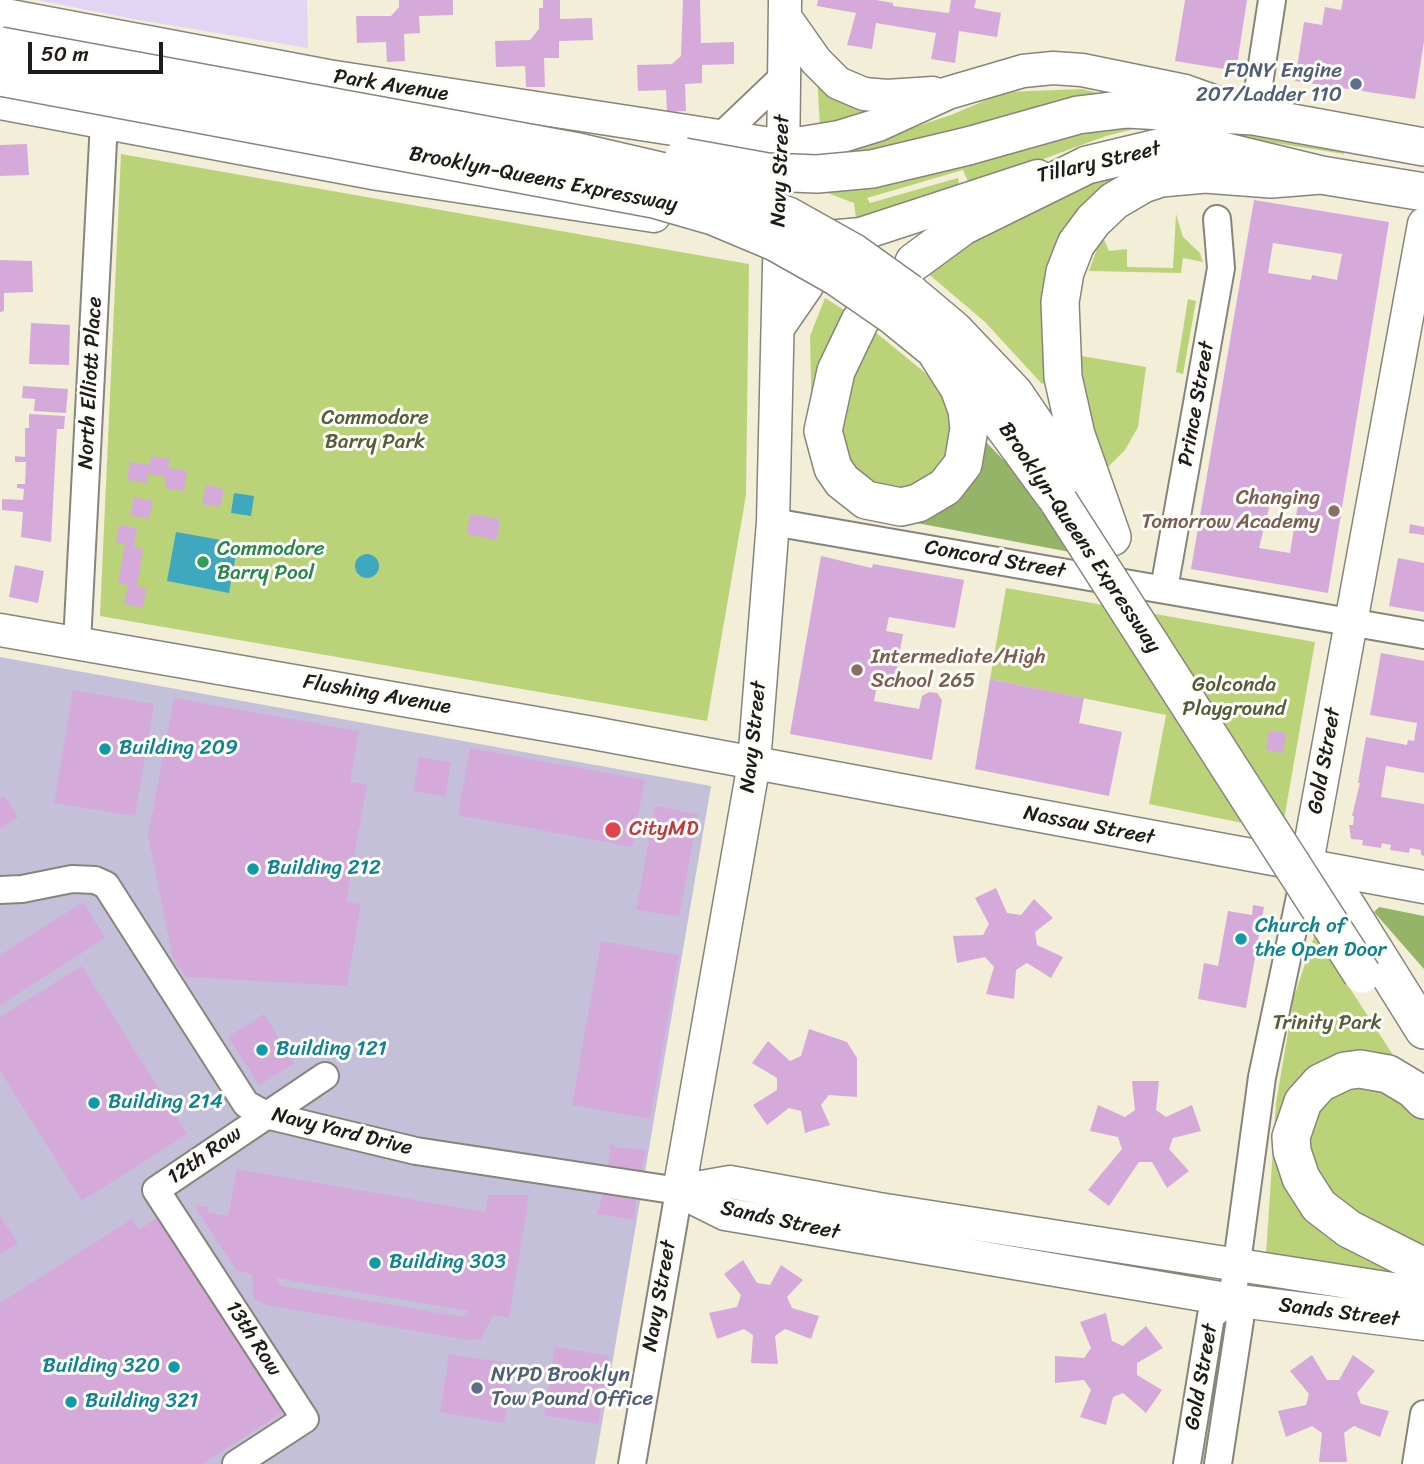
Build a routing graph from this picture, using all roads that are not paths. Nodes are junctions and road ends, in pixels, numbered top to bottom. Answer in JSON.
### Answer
{"nodes":[{"id":1,"x":1272,"y":0,"type":"edge"},
{"id":2,"x":785,"y":9,"type":"edge"},
{"id":3,"x":0,"y":14,"type":"edge"},
{"id":4,"x":0,"y":46,"type":"edge"},
{"id":5,"x":0,"y":76,"type":"edge"},
{"id":6,"x":783,"y":77,"type":"junction"},
{"id":7,"x":385,"y":85,"type":"junction"},
{"id":8,"x":948,"y":93,"type":"junction"},
{"id":9,"x":0,"y":103,"type":"edge"},
{"id":10,"x":1254,"y":116,"type":"junction"},
{"id":11,"x":603,"y":118,"type":"junction"},
{"id":12,"x":104,"y":122,"type":"junction"},
{"id":13,"x":492,"y":135,"type":"junction"},
{"id":14,"x":720,"y":136,"type":"junction"},
{"id":15,"x":784,"y":146,"type":"junction"},
{"id":16,"x":1424,"y":147,"type":"edge"},
{"id":17,"x":1087,"y":165,"type":"junction"},
{"id":18,"x":374,"y":173,"type":"junction"},
{"id":19,"x":1321,"y":175,"type":"junction"},
{"id":20,"x":1424,"y":192,"type":"edge"},
{"id":21,"x":587,"y":206,"type":"junction"},
{"id":22,"x":1217,"y":219,"type":"dead end"},
{"id":23,"x":1424,"y":224,"type":"edge"},
{"id":24,"x":779,"y":236,"type":"junction"},
{"id":25,"x":807,"y":286,"type":"dead end"},
{"id":26,"x":894,"y":298,"type":"junction"},
{"id":27,"x":778,"y":328,"type":"junction"},
{"id":28,"x":935,"y":350,"type":"junction"},
{"id":29,"x":1077,"y":490,"type":"junction"},
{"id":30,"x":773,"y":522,"type":"junction"},
{"id":31,"x":1164,"y":589,"type":"junction"},
{"id":32,"x":1350,"y":621,"type":"junction"},
{"id":33,"x":0,"y":629,"type":"edge"},
{"id":34,"x":1424,"y":635,"type":"edge"},
{"id":35,"x":77,"y":643,"type":"junction"},
{"id":36,"x":754,"y":763,"type":"junction"},
{"id":37,"x":1320,"y":877,"type":"junction"},
{"id":38,"x":1424,"y":887,"type":"edge"},
{"id":39,"x":0,"y":890,"type":"edge"},
{"id":40,"x":1380,"y":962,"type":"junction"},
{"id":41,"x":1424,"y":982,"type":"edge"},
{"id":42,"x":1424,"y":1030,"type":"edge"},
{"id":43,"x":1424,"y":1073,"type":"edge"},
{"id":44,"x":325,"y":1076,"type":"dead end"},
{"id":45,"x":1424,"y":1100,"type":"edge"},
{"id":46,"x":266,"y":1115,"type":"junction"},
{"id":47,"x":156,"y":1190,"type":"joint"},
{"id":48,"x":679,"y":1191,"type":"junction"},
{"id":49,"x":1236,"y":1265,"type":"junction"},
{"id":50,"x":1424,"y":1268,"type":"edge"},
{"id":51,"x":1424,"y":1294,"type":"edge"},
{"id":52,"x":1232,"y":1300,"type":"junction"},
{"id":53,"x":1424,"y":1324,"type":"edge"},
{"id":54,"x":1424,"y":1414,"type":"edge"},
{"id":55,"x":236,"y":1464,"type":"edge"},
{"id":56,"x":632,"y":1464,"type":"edge"},
{"id":57,"x":1187,"y":1464,"type":"edge"},
{"id":58,"x":1217,"y":1464,"type":"edge"},
{"id":59,"x":1416,"y":1464,"type":"edge"}],
"edges":[{"from":1,"to":10,"type":"street"},
{"from":2,"to":6,"type":"main road","name":"Navy Street"},
{"from":2,"to":8,"type":"main road"},
{"from":3,"to":7,"type":"main road","name":"Park Avenue"},
{"from":4,"to":13,"type":"highway","name":"Brooklyn-Queens Expressway","bridge":true},
{"from":5,"to":26,"type":"highway","name":"Brooklyn-Queens Expressway","bridge":true},
{"from":6,"to":14,"type":"street"},
{"from":6,"to":15,"type":"main road","name":"Navy Street"},
{"from":7,"to":11,"type":"main road","name":"Park Avenue"},
{"from":7,"to":18,"type":"main road"},
{"from":8,"to":10,"type":"main road"},
{"from":8,"to":15,"type":"main road"},
{"from":9,"to":12,"type":"main road"},
{"from":10,"to":13,"type":"highway","bridge":true},
{"from":10,"to":16,"type":"highway"},
{"from":11,"to":14,"type":"main road","name":"Park Avenue"},
{"from":11,"to":21,"type":"main road"},
{"from":12,"to":18,"type":"main road"},
{"from":12,"to":35,"type":"street","name":"North Elliott Place"},
{"from":13,"to":26,"type":"highway","name":"Brooklyn-Queens Expressway","bridge":true},
{"from":14,"to":15,"type":"main road","name":"Park Avenue"},
{"from":15,"to":24,"type":"main road","name":"Navy Street"},
{"from":17,"to":19,"type":"highway","name":"Tillary Street"},
{"from":17,"to":24,"type":"main road","name":"Tillary Street"},
{"from":17,"to":26,"type":"highway"},
{"from":18,"to":21,"type":"main road"},
{"from":19,"to":20,"type":"highway","name":"Tillary Street"},
{"from":19,"to":29,"type":"highway"},
{"from":21,"to":24,"type":"main road"},
{"from":22,"to":31,"type":"street","name":"Prince Street"},
{"from":23,"to":32,"type":"main road","name":"Gold Street"},
{"from":24,"to":27,"type":"main road","name":"Navy Street"},
{"from":25,"to":27,"type":"main road"},
{"from":26,"to":28,"type":"highway","name":"Brooklyn-Queens Expressway"},
{"from":26,"to":28,"type":"highway"},
{"from":26,"to":29,"type":"highway","name":"Brooklyn-Queens Expressway"},
{"from":27,"to":30,"type":"main road","name":"Navy Street"},
{"from":28,"to":29,"type":"highway","name":"Brooklyn-Queens Expressway"},
{"from":29,"to":37,"type":"highway","name":"Brooklyn-Queens Expressway"},
{"from":29,"to":40,"type":"highway","name":"Brooklyn-Queens Expressway","bridge":true},
{"from":30,"to":31,"type":"street","name":"Concord Street"},
{"from":30,"to":36,"type":"main road","name":"Navy Street"},
{"from":31,"to":32,"type":"street","name":"Concord Street"},
{"from":32,"to":34,"type":"street","name":"Concord Street"},
{"from":32,"to":37,"type":"main road","name":"Gold Street"},
{"from":33,"to":35,"type":"main road","name":"Flushing Avenue"},
{"from":35,"to":36,"type":"main road","name":"Flushing Avenue"},
{"from":36,"to":37,"type":"main road","name":"Nassau Street"},
{"from":36,"to":48,"type":"main road","name":"Navy Street"},
{"from":37,"to":38,"type":"main road","name":"Nassau Street"},
{"from":37,"to":40,"type":"highway","name":"Brooklyn-Queens Expressway"},
{"from":37,"to":49,"type":"street","name":"Gold Street"},
{"from":39,"to":46,"type":"street","name":"Navy Yard Drive"},
{"from":40,"to":41,"type":"highway"},
{"from":40,"to":42,"type":"highway","name":"Brooklyn-Queens Expressway"},
{"from":40,"to":43,"type":"highway","name":"Brooklyn-Queens Expressway"},
{"from":44,"to":46,"type":"street","name":"12th Row"},
{"from":45,"to":50,"type":"highway"},
{"from":46,"to":47,"type":"street","name":"12th Row"},
{"from":46,"to":48,"type":"street","name":"Navy Yard Drive"},
{"from":47,"to":55,"type":"street","name":"13th Row"},
{"from":48,"to":49,"type":"main road","name":"Sands Street"},
{"from":48,"to":52,"type":"main road","name":"Sands Street"},
{"from":48,"to":56,"type":"street","name":"Navy Street"},
{"from":49,"to":51,"type":"main road","name":"Sands Street"},
{"from":49,"to":52,"type":"street","name":"Gold Street"},
{"from":52,"to":53,"type":"main road","name":"Sands Street"},
{"from":52,"to":57,"type":"street","name":"Gold Street"},
{"from":52,"to":58,"type":"street","name":"Gold Street"},
{"from":54,"to":59,"type":"street"}]}
